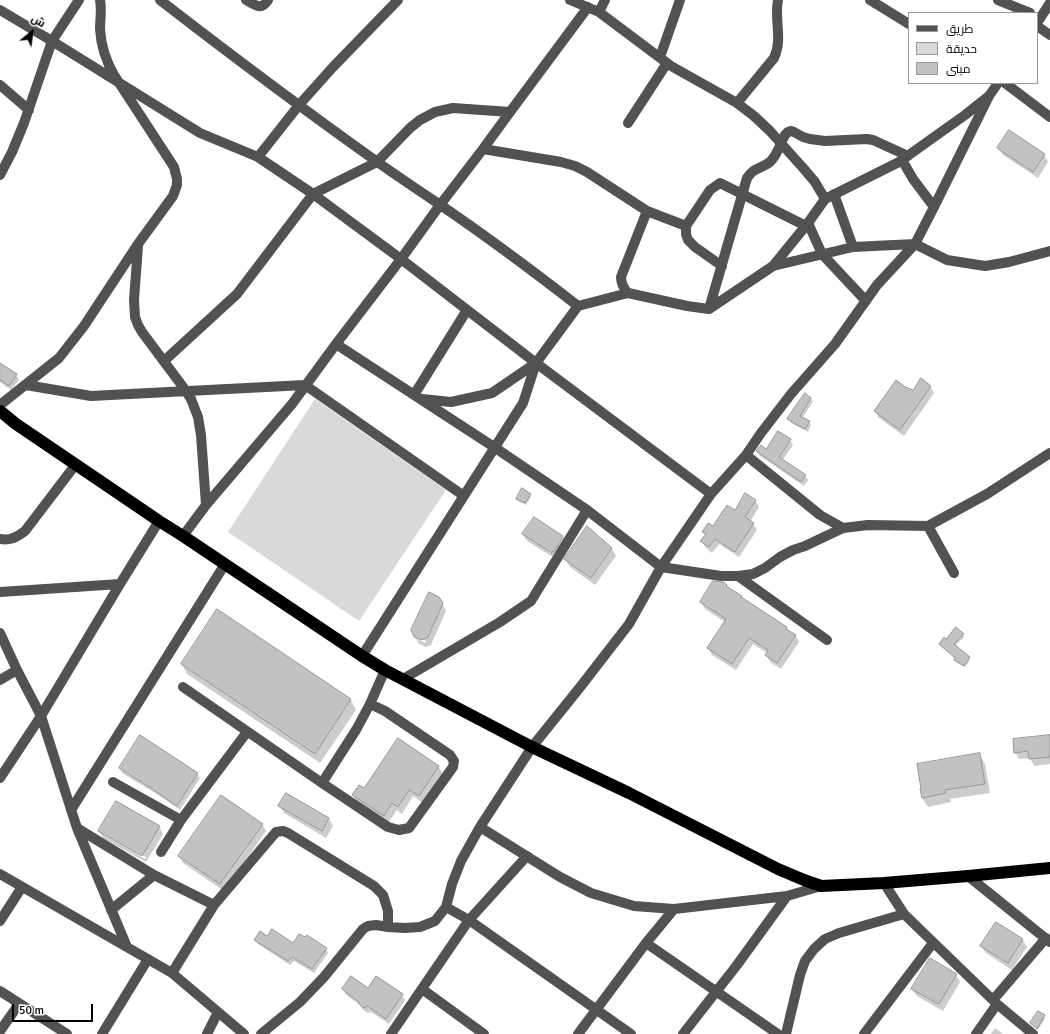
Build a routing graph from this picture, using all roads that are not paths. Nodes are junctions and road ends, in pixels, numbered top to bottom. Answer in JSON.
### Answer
{"nodes":[{"id":1,"x":79,"y":0,"type":"edge"},
{"id":2,"x":100,"y":0,"type":"edge"},
{"id":3,"x":160,"y":0,"type":"edge"},
{"id":4,"x":246,"y":0,"type":"edge"},
{"id":5,"x":268,"y":0,"type":"edge"},
{"id":6,"x":398,"y":0,"type":"edge"},
{"id":7,"x":570,"y":0,"type":"edge"},
{"id":8,"x":605,"y":0,"type":"edge"},
{"id":9,"x":680,"y":0,"type":"edge"},
{"id":10,"x":778,"y":0,"type":"edge"},
{"id":11,"x":870,"y":0,"type":"edge"},
{"id":12,"x":998,"y":0,"type":"edge"},
{"id":13,"x":1050,"y":3,"type":"edge"},
{"id":14,"x":588,"y":7,"type":"junction"},
{"id":15,"x":0,"y":10,"type":"edge"},
{"id":16,"x":599,"y":12,"type":"junction"},
{"id":17,"x":1028,"y":12,"type":"edge"},
{"id":18,"x":1038,"y":21,"type":"edge"},
{"id":19,"x":908,"y":23,"type":"edge"},
{"id":20,"x":1050,"y":35,"type":"edge"},
{"id":21,"x":52,"y":41,"type":"junction"},
{"id":22,"x":663,"y":60,"type":"junction"},
{"id":23,"x":120,"y":83,"type":"junction"},
{"id":24,"x":997,"y":84,"type":"edge"},
{"id":25,"x":1006,"y":84,"type":"edge"},
{"id":26,"x":0,"y":85,"type":"edge"},
{"id":27,"x":989,"y":96,"type":"junction"},
{"id":28,"x":737,"y":103,"type":"junction"},
{"id":29,"x":299,"y":105,"type":"junction"},
{"id":30,"x":29,"y":110,"type":"junction"},
{"id":31,"x":510,"y":112,"type":"junction"},
{"id":32,"x":1050,"y":118,"type":"edge"},
{"id":33,"x":628,"y":123,"type":"dead end"},
{"id":34,"x":780,"y":144,"type":"junction"},
{"id":35,"x":483,"y":149,"type":"junction"},
{"id":36,"x":258,"y":157,"type":"junction"},
{"id":37,"x":905,"y":158,"type":"junction"},
{"id":38,"x":377,"y":162,"type":"junction"},
{"id":39,"x":0,"y":175,"type":"edge"},
{"id":40,"x":742,"y":193,"type":"junction"},
{"id":41,"x":313,"y":194,"type":"junction"},
{"id":42,"x":829,"y":197,"type":"junction"},
{"id":43,"x":440,"y":204,"type":"junction"},
{"id":44,"x":934,"y":207,"type":"junction"},
{"id":45,"x":647,"y":211,"type":"junction"},
{"id":46,"x":807,"y":225,"type":"junction"},
{"id":47,"x":686,"y":226,"type":"junction"},
{"id":48,"x":138,"y":244,"type":"junction"},
{"id":49,"x":915,"y":244,"type":"junction"},
{"id":50,"x":854,"y":247,"type":"junction"},
{"id":51,"x":1050,"y":251,"type":"edge"},
{"id":52,"x":822,"y":254,"type":"junction"},
{"id":53,"x":401,"y":259,"type":"junction"},
{"id":54,"x":722,"y":266,"type":"junction"},
{"id":55,"x":773,"y":266,"type":"junction"},
{"id":56,"x":628,"y":293,"type":"junction"},
{"id":57,"x":866,"y":302,"type":"junction"},
{"id":58,"x":578,"y":306,"type":"junction"},
{"id":59,"x":709,"y":309,"type":"junction"},
{"id":60,"x":467,"y":310,"type":"junction"},
{"id":61,"x":336,"y":344,"type":"junction"},
{"id":62,"x":164,"y":362,"type":"junction"},
{"id":63,"x":536,"y":363,"type":"junction"},
{"id":64,"x":26,"y":385,"type":"junction"},
{"id":65,"x":306,"y":385,"type":"junction"},
{"id":66,"x":186,"y":391,"type":"junction"},
{"id":67,"x":417,"y":397,"type":"junction"},
{"id":68,"x":0,"y":405,"type":"edge"},
{"id":69,"x":0,"y":411,"type":"edge"},
{"id":70,"x":494,"y":447,"type":"junction"},
{"id":71,"x":1050,"y":453,"type":"edge"},
{"id":72,"x":746,"y":455,"type":"junction"},
{"id":73,"x":76,"y":464,"type":"junction"},
{"id":74,"x":711,"y":494,"type":"junction"},
{"id":75,"x":464,"y":496,"type":"junction"},
{"id":76,"x":206,"y":505,"type":"junction"},
{"id":77,"x":587,"y":510,"type":"junction"},
{"id":78,"x":160,"y":521,"type":"junction"},
{"id":79,"x":928,"y":526,"type":"junction"},
{"id":80,"x":843,"y":528,"type":"junction"},
{"id":81,"x":183,"y":536,"type":"junction"},
{"id":82,"x":0,"y":539,"type":"edge"},
{"id":83,"x":225,"y":564,"type":"junction"},
{"id":84,"x":661,"y":567,"type":"junction"},
{"id":85,"x":954,"y":573,"type":"dead end"},
{"id":86,"x":738,"y":576,"type":"junction"},
{"id":87,"x":120,"y":584,"type":"junction"},
{"id":88,"x":0,"y":592,"type":"edge"},
{"id":89,"x":0,"y":633,"type":"edge"},
{"id":90,"x":827,"y":640,"type":"dead end"},
{"id":91,"x":362,"y":656,"type":"junction"},
{"id":92,"x":17,"y":670,"type":"junction"},
{"id":93,"x":385,"y":670,"type":"junction"},
{"id":94,"x":403,"y":679,"type":"junction"},
{"id":95,"x":0,"y":680,"type":"edge"},
{"id":96,"x":183,"y":687,"type":"dead end"},
{"id":97,"x":370,"y":704,"type":"junction"},
{"id":98,"x":41,"y":716,"type":"junction"},
{"id":99,"x":247,"y":732,"type":"junction"},
{"id":100,"x":532,"y":747,"type":"junction"},
{"id":101,"x":0,"y":778,"type":"edge"},
{"id":102,"x":113,"y":782,"type":"dead end"},
{"id":103,"x":322,"y":783,"type":"junction"},
{"id":104,"x":71,"y":810,"type":"junction"},
{"id":105,"x":181,"y":820,"type":"junction"},
{"id":106,"x":480,"y":827,"type":"junction"},
{"id":107,"x":77,"y":828,"type":"junction"},
{"id":108,"x":161,"y":852,"type":"dead end"},
{"id":109,"x":527,"y":856,"type":"junction"},
{"id":110,"x":1050,"y":868,"type":"edge"},
{"id":111,"x":0,"y":874,"type":"edge"},
{"id":112,"x":154,"y":875,"type":"junction"},
{"id":113,"x":968,"y":876,"type":"junction"},
{"id":114,"x":884,"y":883,"type":"junction"},
{"id":115,"x":821,"y":886,"type":"junction"},
{"id":116,"x":22,"y":887,"type":"junction"},
{"id":117,"x":787,"y":896,"type":"junction"},
{"id":118,"x":214,"y":905,"type":"junction"},
{"id":119,"x":446,"y":907,"type":"junction"},
{"id":120,"x":674,"y":909,"type":"junction"},
{"id":121,"x":111,"y":910,"type":"junction"},
{"id":122,"x":904,"y":914,"type":"junction"},
{"id":123,"x":469,"y":920,"type":"junction"},
{"id":124,"x":0,"y":921,"type":"edge"},
{"id":125,"x":388,"y":927,"type":"junction"},
{"id":126,"x":1048,"y":940,"type":"edge"},
{"id":127,"x":933,"y":942,"type":"junction"},
{"id":128,"x":646,"y":943,"type":"junction"},
{"id":129,"x":127,"y":947,"type":"junction"},
{"id":130,"x":148,"y":959,"type":"junction"},
{"id":131,"x":172,"y":973,"type":"junction"},
{"id":132,"x":422,"y":989,"type":"junction"},
{"id":133,"x":0,"y":991,"type":"edge"},
{"id":134,"x":717,"y":991,"type":"junction"},
{"id":135,"x":995,"y":1002,"type":"junction"},
{"id":136,"x":20,"y":1004,"type":"junction"},
{"id":137,"x":596,"y":1009,"type":"junction"},
{"id":138,"x":218,"y":1012,"type":"junction"},
{"id":139,"x":0,"y":1031,"type":"edge"},
{"id":140,"x":67,"y":1034,"type":"edge"},
{"id":141,"x":102,"y":1034,"type":"edge"},
{"id":142,"x":207,"y":1034,"type":"edge"},
{"id":143,"x":244,"y":1034,"type":"edge"},
{"id":144,"x":261,"y":1034,"type":"edge"},
{"id":145,"x":391,"y":1034,"type":"edge"},
{"id":146,"x":484,"y":1034,"type":"edge"},
{"id":147,"x":578,"y":1034,"type":"edge"},
{"id":148,"x":631,"y":1034,"type":"edge"},
{"id":149,"x":683,"y":1034,"type":"edge"},
{"id":150,"x":778,"y":1034,"type":"edge"},
{"id":151,"x":786,"y":1034,"type":"edge"},
{"id":152,"x":864,"y":1034,"type":"edge"},
{"id":153,"x":976,"y":1034,"type":"edge"},
{"id":154,"x":1033,"y":1034,"type":"edge"}],
"edges":[{"from":1,"to":21,"type":"street"},
{"from":2,"to":23,"type":"street"},
{"from":3,"to":29,"type":"street"},
{"from":4,"to":5,"type":"street"},
{"from":6,"to":29,"type":"street"},
{"from":7,"to":14,"type":"street"},
{"from":8,"to":16,"type":"street"},
{"from":9,"to":22,"type":"street"},
{"from":10,"to":28,"type":"street"},
{"from":11,"to":19,"type":"street"},
{"from":12,"to":17,"type":"street"},
{"from":13,"to":18,"type":"street"},
{"from":14,"to":16,"type":"street"},
{"from":14,"to":31,"type":"street"},
{"from":15,"to":21,"type":"street"},
{"from":16,"to":22,"type":"street"},
{"from":18,"to":20,"type":"street"},
{"from":21,"to":23,"type":"street"},
{"from":21,"to":30,"type":"street"},
{"from":22,"to":28,"type":"street"},
{"from":22,"to":33,"type":"street"},
{"from":23,"to":36,"type":"street"},
{"from":23,"to":48,"type":"street"},
{"from":24,"to":27,"type":"street"},
{"from":25,"to":32,"type":"street"},
{"from":26,"to":30,"type":"street"},
{"from":27,"to":37,"type":"street"},
{"from":27,"to":44,"type":"street"},
{"from":28,"to":34,"type":"street"},
{"from":29,"to":36,"type":"street"},
{"from":29,"to":38,"type":"street"},
{"from":30,"to":39,"type":"street"},
{"from":31,"to":35,"type":"street"},
{"from":31,"to":38,"type":"street"},
{"from":34,"to":37,"type":"street"},
{"from":34,"to":40,"type":"street"},
{"from":34,"to":42,"type":"street"},
{"from":35,"to":43,"type":"street"},
{"from":35,"to":45,"type":"street"},
{"from":36,"to":41,"type":"street"},
{"from":37,"to":42,"type":"street"},
{"from":37,"to":44,"type":"street"},
{"from":38,"to":41,"type":"street"},
{"from":38,"to":43,"type":"street"},
{"from":40,"to":46,"type":"street"},
{"from":40,"to":47,"type":"street"},
{"from":40,"to":54,"type":"street"},
{"from":41,"to":53,"type":"street"},
{"from":41,"to":62,"type":"street"},
{"from":42,"to":46,"type":"street"},
{"from":42,"to":50,"type":"street"},
{"from":43,"to":53,"type":"street"},
{"from":43,"to":58,"type":"street"},
{"from":44,"to":49,"type":"street"},
{"from":45,"to":47,"type":"street"},
{"from":45,"to":56,"type":"street"},
{"from":46,"to":52,"type":"street"},
{"from":46,"to":55,"type":"street"},
{"from":47,"to":54,"type":"street"},
{"from":48,"to":62,"type":"street"},
{"from":48,"to":64,"type":"street"},
{"from":49,"to":50,"type":"street"},
{"from":49,"to":51,"type":"street"},
{"from":49,"to":57,"type":"street"},
{"from":50,"to":52,"type":"street"},
{"from":52,"to":55,"type":"street"},
{"from":52,"to":57,"type":"street"},
{"from":53,"to":60,"type":"street"},
{"from":53,"to":61,"type":"street"},
{"from":54,"to":59,"type":"street"},
{"from":55,"to":59,"type":"street"},
{"from":56,"to":58,"type":"street"},
{"from":56,"to":59,"type":"street"},
{"from":57,"to":72,"type":"street"},
{"from":58,"to":63,"type":"street"},
{"from":60,"to":63,"type":"street"},
{"from":60,"to":67,"type":"street"},
{"from":61,"to":65,"type":"street"},
{"from":61,"to":67,"type":"street"},
{"from":62,"to":66,"type":"street"},
{"from":63,"to":67,"type":"street"},
{"from":63,"to":70,"type":"street"},
{"from":63,"to":74,"type":"street"},
{"from":64,"to":66,"type":"street"},
{"from":64,"to":68,"type":"street"},
{"from":65,"to":66,"type":"street"},
{"from":65,"to":75,"type":"street"},
{"from":65,"to":76,"type":"street"},
{"from":66,"to":76,"type":"street"},
{"from":67,"to":70,"type":"street"},
{"from":69,"to":73,"type":"highway"},
{"from":70,"to":75,"type":"street"},
{"from":70,"to":77,"type":"street"},
{"from":71,"to":79,"type":"street"},
{"from":72,"to":74,"type":"street"},
{"from":72,"to":80,"type":"street"},
{"from":73,"to":78,"type":"highway"},
{"from":73,"to":82,"type":"street"},
{"from":74,"to":84,"type":"street"},
{"from":75,"to":91,"type":"street"},
{"from":76,"to":81,"type":"street"},
{"from":77,"to":84,"type":"street"},
{"from":77,"to":94,"type":"street"},
{"from":78,"to":81,"type":"highway"},
{"from":78,"to":87,"type":"street"},
{"from":79,"to":80,"type":"street"},
{"from":79,"to":85,"type":"street"},
{"from":80,"to":86,"type":"street"},
{"from":81,"to":83,"type":"highway"},
{"from":83,"to":91,"type":"highway"},
{"from":83,"to":104,"type":"street"},
{"from":84,"to":86,"type":"street"},
{"from":84,"to":100,"type":"street"},
{"from":86,"to":90,"type":"street"},
{"from":87,"to":88,"type":"street"},
{"from":87,"to":98,"type":"street"},
{"from":89,"to":92,"type":"street"},
{"from":91,"to":93,"type":"highway"},
{"from":92,"to":95,"type":"street"},
{"from":92,"to":98,"type":"street"},
{"from":93,"to":94,"type":"highway"},
{"from":93,"to":97,"type":"street"},
{"from":94,"to":100,"type":"highway"},
{"from":96,"to":99,"type":"street"},
{"from":97,"to":103,"type":"street"},
{"from":97,"to":103,"type":"street"},
{"from":98,"to":101,"type":"street"},
{"from":98,"to":104,"type":"street"},
{"from":99,"to":103,"type":"street"},
{"from":99,"to":105,"type":"street"},
{"from":100,"to":106,"type":"street"},
{"from":100,"to":115,"type":"highway"},
{"from":102,"to":105,"type":"street"},
{"from":104,"to":107,"type":"street"},
{"from":105,"to":108,"type":"street"},
{"from":106,"to":109,"type":"street"},
{"from":106,"to":119,"type":"street"},
{"from":107,"to":112,"type":"street"},
{"from":107,"to":121,"type":"street"},
{"from":109,"to":120,"type":"street"},
{"from":109,"to":123,"type":"street"},
{"from":110,"to":113,"type":"highway"},
{"from":111,"to":116,"type":"street"},
{"from":112,"to":118,"type":"street"},
{"from":112,"to":121,"type":"street"},
{"from":113,"to":114,"type":"highway"},
{"from":113,"to":126,"type":"street"},
{"from":114,"to":115,"type":"highway"},
{"from":114,"to":122,"type":"street"},
{"from":115,"to":117,"type":"street"},
{"from":116,"to":124,"type":"street"},
{"from":116,"to":129,"type":"street"},
{"from":117,"to":120,"type":"street"},
{"from":117,"to":134,"type":"street"},
{"from":118,"to":125,"type":"street"},
{"from":118,"to":131,"type":"street"},
{"from":119,"to":123,"type":"street"},
{"from":119,"to":125,"type":"street"},
{"from":120,"to":128,"type":"street"},
{"from":121,"to":129,"type":"street"},
{"from":122,"to":127,"type":"street"},
{"from":122,"to":151,"type":"street"},
{"from":123,"to":132,"type":"street"},
{"from":123,"to":137,"type":"street"},
{"from":125,"to":144,"type":"street"},
{"from":126,"to":135,"type":"street"},
{"from":127,"to":135,"type":"street"},
{"from":127,"to":152,"type":"street"},
{"from":128,"to":134,"type":"street"},
{"from":128,"to":137,"type":"street"},
{"from":129,"to":130,"type":"street"},
{"from":130,"to":131,"type":"street"},
{"from":130,"to":141,"type":"street"},
{"from":131,"to":138,"type":"street"},
{"from":132,"to":145,"type":"street"},
{"from":132,"to":146,"type":"street"},
{"from":133,"to":136,"type":"street"},
{"from":134,"to":149,"type":"street"},
{"from":134,"to":150,"type":"street"},
{"from":135,"to":153,"type":"street"},
{"from":135,"to":154,"type":"street"},
{"from":136,"to":139,"type":"street"},
{"from":136,"to":140,"type":"street"},
{"from":137,"to":147,"type":"street"},
{"from":137,"to":148,"type":"street"},
{"from":138,"to":142,"type":"street"},
{"from":138,"to":143,"type":"street"}]}
